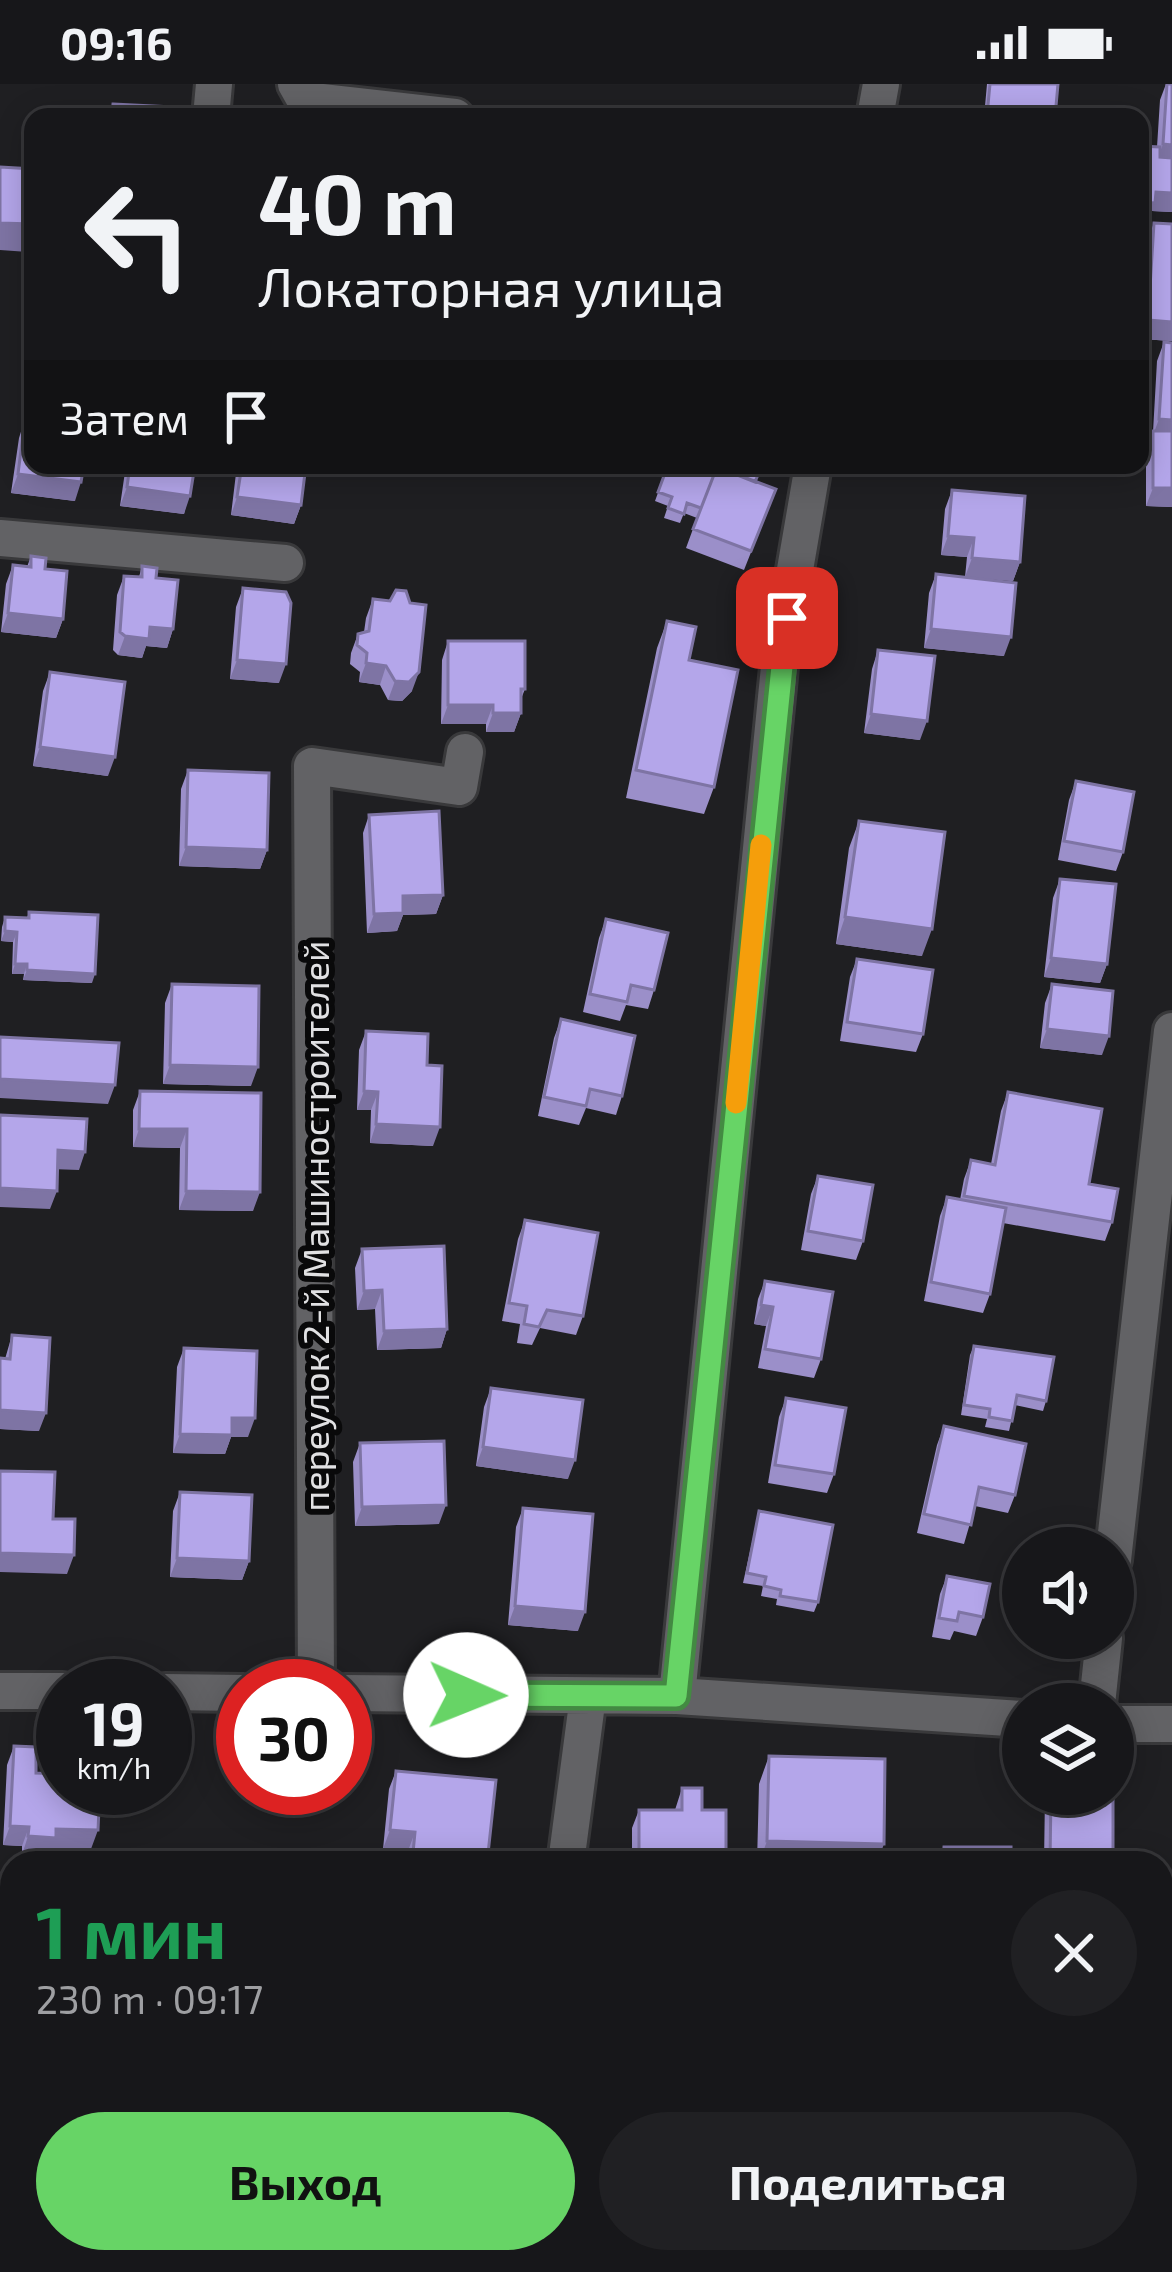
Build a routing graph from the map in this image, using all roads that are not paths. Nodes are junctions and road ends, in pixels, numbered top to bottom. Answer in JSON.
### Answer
{"nodes":[{"id":1,"x":296,"y":84,"type":"edge"},
{"id":2,"x":376,"y":108,"type":"edge"},
{"id":3,"x":811,"y":474,"type":"edge"},
{"id":4,"x":0,"y":538,"type":"edge"},
{"id":5,"x":285,"y":563,"type":"dead end"},
{"id":6,"x":465,"y":752,"type":"dead end"},
{"id":7,"x":1172,"y":1031,"type":"edge"},
{"id":8,"x":1117,"y":1527,"type":"edge"},
{"id":9,"x":316,"y":1659,"type":"edge"},
{"id":10,"x":0,"y":1690,"type":"edge"},
{"id":11,"x":36,"y":1691,"type":"edge"},
{"id":12,"x":372,"y":1694,"type":"edge"},
{"id":13,"x":588,"y":1696,"type":"junction"},
{"id":14,"x":676,"y":1696,"type":"junction"},
{"id":15,"x":1002,"y":1718,"type":"edge"},
{"id":16,"x":1134,"y":1724,"type":"edge"},
{"id":17,"x":1172,"y":1724,"type":"edge"},
{"id":18,"x":568,"y":1851,"type":"edge"}],
"edges":[{"from":1,"to":2,"type":"street"},
{"from":3,"to":14,"type":"street"},
{"from":4,"to":5,"type":"street"},
{"from":6,"to":9,"type":"street","name":"переулок 2-й Машиностроителей"},
{"from":7,"to":8,"type":"street"},
{"from":10,"to":11,"type":"street"},
{"from":12,"to":13,"type":"street"},
{"from":13,"to":14,"type":"street"},
{"from":13,"to":18,"type":"street"},
{"from":14,"to":15,"type":"street"},
{"from":16,"to":17,"type":"street"}]}
